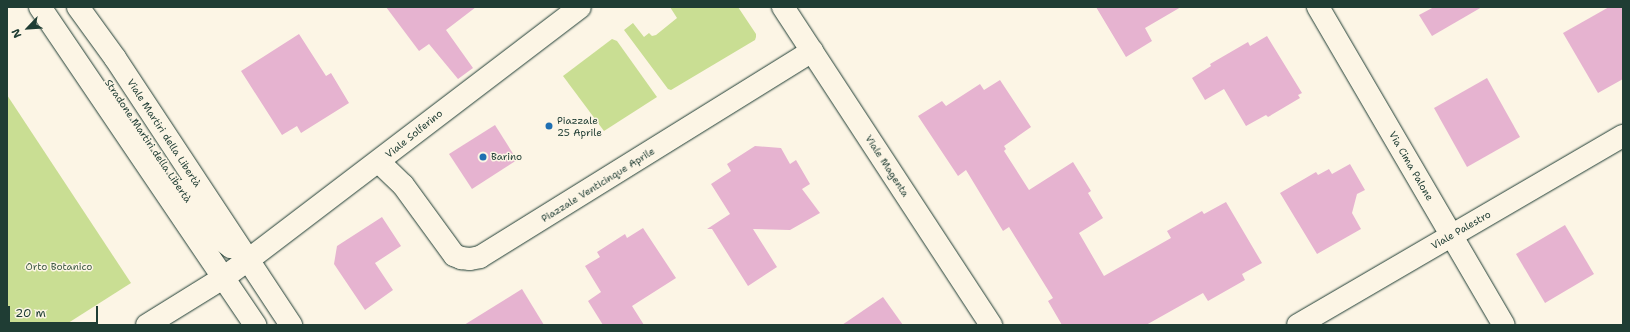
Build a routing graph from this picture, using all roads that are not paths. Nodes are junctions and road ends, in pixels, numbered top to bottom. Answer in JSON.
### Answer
{"nodes":[{"id":1,"x":78,"y":7,"type":"edge"},
{"id":2,"x":580,"y":7,"type":"edge"},
{"id":3,"x":783,"y":7,"type":"edge"},
{"id":4,"x":1318,"y":7,"type":"edge"},
{"id":5,"x":45,"y":14,"type":"edge"},
{"id":6,"x":812,"y":51,"type":"junction"},
{"id":7,"x":1623,"y":136,"type":"edge"},
{"id":8,"x":378,"y":162,"type":"junction"},
{"id":9,"x":1452,"y":236,"type":"junction"},
{"id":10,"x":248,"y":260,"type":"junction"},
{"id":11,"x":223,"y":278,"type":"junction"},
{"id":12,"x":147,"y":325,"type":"edge"},
{"id":13,"x":255,"y":325,"type":"edge"},
{"id":14,"x":291,"y":325,"type":"edge"},
{"id":15,"x":992,"y":325,"type":"edge"},
{"id":16,"x":1298,"y":325,"type":"edge"},
{"id":17,"x":1504,"y":325,"type":"edge"}],
"edges":[{"from":1,"to":10,"type":"street","name":"Viale Martiri della Libertà"},
{"from":2,"to":8,"type":"street","name":"Viale Solferino"},
{"from":3,"to":6,"type":"street","name":"Viale Magenta"},
{"from":4,"to":9,"type":"street","name":"Via Cima Palone"},
{"from":5,"to":10,"type":"street","name":"Stradone Martiri della Libertà"},
{"from":5,"to":11,"type":"street","name":"Stradone Martiri della Libertà"},
{"from":6,"to":8,"type":"street","name":"Piazzale Venticinque Aprile"},
{"from":6,"to":15,"type":"street","name":"Viale Magenta"},
{"from":7,"to":9,"type":"street","name":"Viale Palestro"},
{"from":8,"to":10,"type":"street","name":"Viale Solferino"},
{"from":9,"to":16,"type":"street","name":"Viale Palestro"},
{"from":9,"to":17,"type":"street","name":"Via Cima Palone"},
{"from":10,"to":11,"type":"street","name":"Viale Solferino"},
{"from":10,"to":14,"type":"street","name":"Viale Martiri della Libertà"},
{"from":11,"to":12,"type":"street","name":"Viale Solferino"},
{"from":11,"to":13,"type":"street","name":"Stradone Martiri della Libertà"}]}
